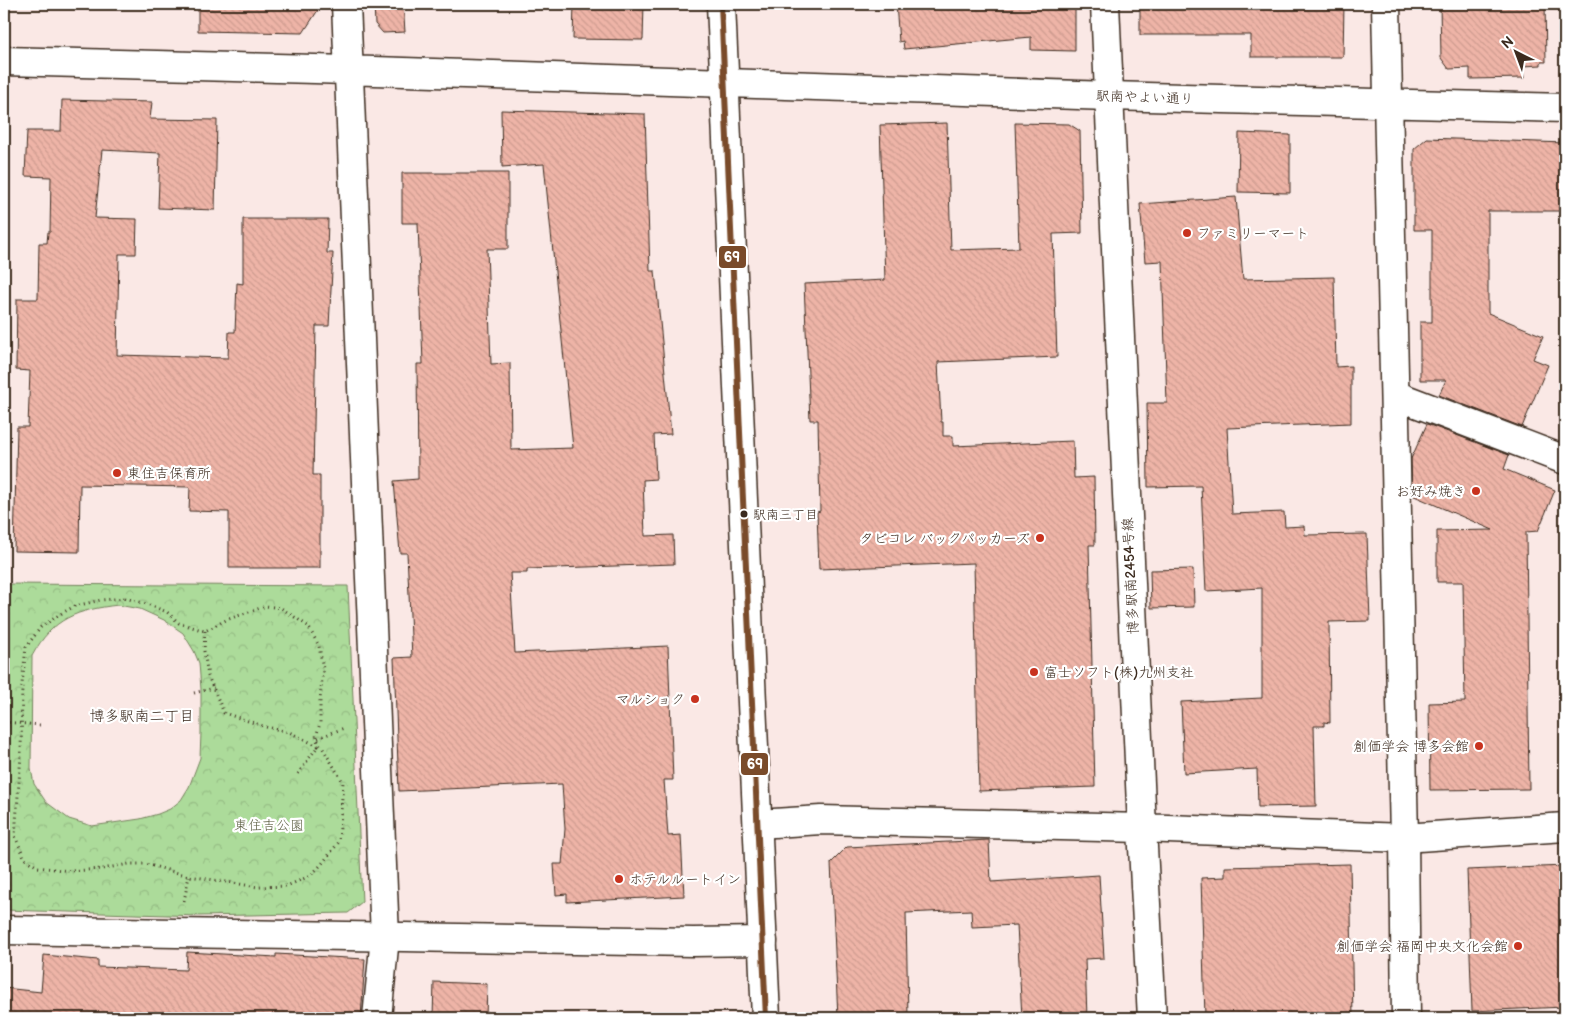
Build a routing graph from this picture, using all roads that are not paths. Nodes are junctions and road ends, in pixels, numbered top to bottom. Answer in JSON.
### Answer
{"nodes":[{"id":1,"x":346,"y":4,"type":"edge"},
{"id":2,"x":722,"y":4,"type":"edge"},
{"id":3,"x":1105,"y":4,"type":"edge"},
{"id":4,"x":1386,"y":4,"type":"edge"},
{"id":5,"x":4,"y":61,"type":"edge"},
{"id":6,"x":348,"y":70,"type":"junction"},
{"id":7,"x":725,"y":82,"type":"junction"},
{"id":8,"x":1109,"y":96,"type":"junction"},
{"id":9,"x":1388,"y":103,"type":"junction"},
{"id":10,"x":1565,"y":108,"type":"edge"},
{"id":11,"x":1395,"y":395,"type":"junction"},
{"id":12,"x":1565,"y":460,"type":"edge"},
{"id":13,"x":758,"y":824,"type":"junction"},
{"id":14,"x":1565,"y":827,"type":"edge"},
{"id":15,"x":1142,"y":828,"type":"junction"},
{"id":16,"x":1404,"y":838,"type":"junction"},
{"id":17,"x":4,"y":930,"type":"edge"},
{"id":18,"x":385,"y":937,"type":"junction"},
{"id":19,"x":763,"y":941,"type":"junction"},
{"id":20,"x":377,"y":1018,"type":"edge"},
{"id":21,"x":766,"y":1018,"type":"edge"},
{"id":22,"x":1152,"y":1018,"type":"edge"},
{"id":23,"x":1406,"y":1018,"type":"edge"}],
"edges":[{"from":1,"to":6,"type":"street"},
{"from":2,"to":7,"type":"street"},
{"from":3,"to":8,"type":"street","name":"博多駅南2454号線"},
{"from":4,"to":9,"type":"street"},
{"from":5,"to":6,"type":"street","name":"駅南やよい通り"},
{"from":6,"to":7,"type":"street","name":"駅南やよい通り"},
{"from":6,"to":18,"type":"street"},
{"from":7,"to":8,"type":"street","name":"駅南やよい通り"},
{"from":7,"to":13,"type":"street"},
{"from":8,"to":9,"type":"street","name":"駅南やよい通り"},
{"from":8,"to":15,"type":"street","name":"博多駅南2454号線"},
{"from":9,"to":10,"type":"street","name":"駅南やよい通り"},
{"from":9,"to":11,"type":"street"},
{"from":11,"to":12,"type":"street"},
{"from":11,"to":16,"type":"street"},
{"from":13,"to":15,"type":"street"},
{"from":13,"to":19,"type":"street"},
{"from":14,"to":16,"type":"street"},
{"from":15,"to":16,"type":"street"},
{"from":15,"to":22,"type":"street","name":"博多駅南2454号線"},
{"from":16,"to":23,"type":"street"},
{"from":17,"to":18,"type":"street"},
{"from":18,"to":19,"type":"street"},
{"from":18,"to":20,"type":"street"},
{"from":19,"to":21,"type":"street"}]}
